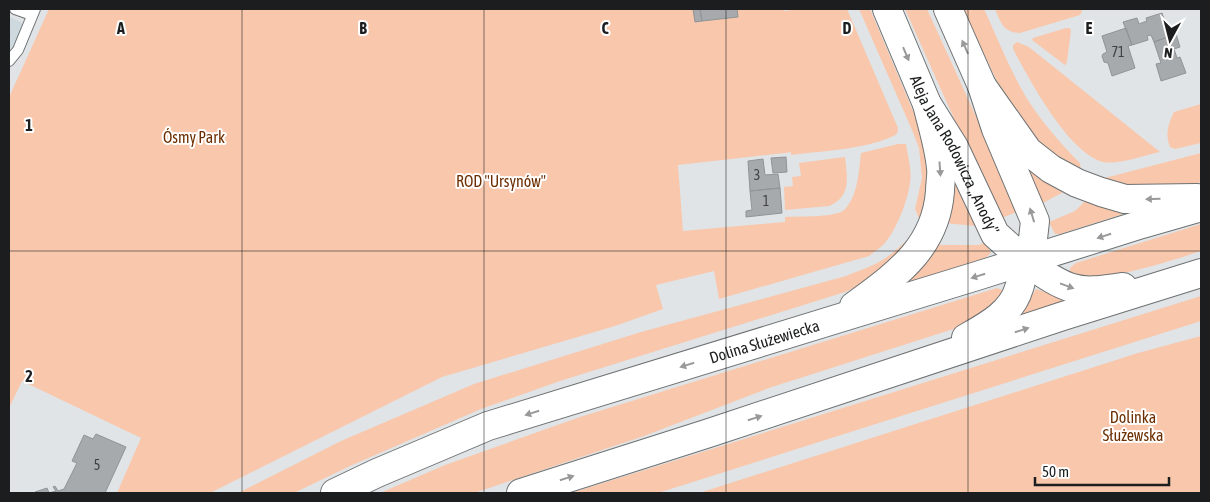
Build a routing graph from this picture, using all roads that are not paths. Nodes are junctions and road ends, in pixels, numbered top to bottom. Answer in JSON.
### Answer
{"nodes":[{"id":1,"x":15,"y":9,"type":"edge"},
{"id":2,"x":887,"y":9,"type":"edge"},
{"id":3,"x":948,"y":9,"type":"edge"},
{"id":4,"x":34,"y":12,"type":"edge"},
{"id":5,"x":9,"y":61,"type":"edge"},
{"id":6,"x":982,"y":86,"type":"junction"},
{"id":7,"x":927,"y":104,"type":"junction"},
{"id":8,"x":1201,"y":198,"type":"edge"},
{"id":9,"x":1201,"y":207,"type":"edge"},
{"id":10,"x":1024,"y":261,"type":"junction"},
{"id":11,"x":1201,"y":274,"type":"edge"},
{"id":12,"x":1170,"y":283,"type":"junction"},
{"id":13,"x":834,"y":320,"type":"junction"},
{"id":14,"x":909,"y":368,"type":"junction"},
{"id":15,"x":336,"y":493,"type":"edge"},
{"id":16,"x":521,"y":493,"type":"edge"}],
"edges":[{"from":1,"to":4,"type":"lane"},
{"from":2,"to":7,"type":"main road","name":"Aleja Jana Rodowicza „Anody”","one_way":true},
{"from":6,"to":3,"type":"main road","one_way":true},
{"from":4,"to":5,"type":"lane"},
{"from":8,"to":6,"type":"main road","one_way":true},
{"from":10,"to":6,"type":"main road","one_way":true},
{"from":7,"to":10,"type":"main road","name":"Aleja Jana Rodowicza „Anody”"},
{"from":7,"to":13,"type":"main road","one_way":true},
{"from":9,"to":10,"type":"main road","name":"Dolina Służewiecka","one_way":true},
{"from":10,"to":12,"type":"main road","name":"Aleja Jana Rodowicza „Anody”","one_way":true},
{"from":10,"to":13,"type":"main road","name":"Dolina Służewiecka","one_way":true},
{"from":10,"to":14,"type":"main road"},
{"from":11,"to":12,"type":"main road"},
{"from":14,"to":12,"type":"main road","one_way":true},
{"from":13,"to":15,"type":"main road","name":"Dolina Służewiecka","one_way":true},
{"from":16,"to":14,"type":"main road","one_way":true}]}
